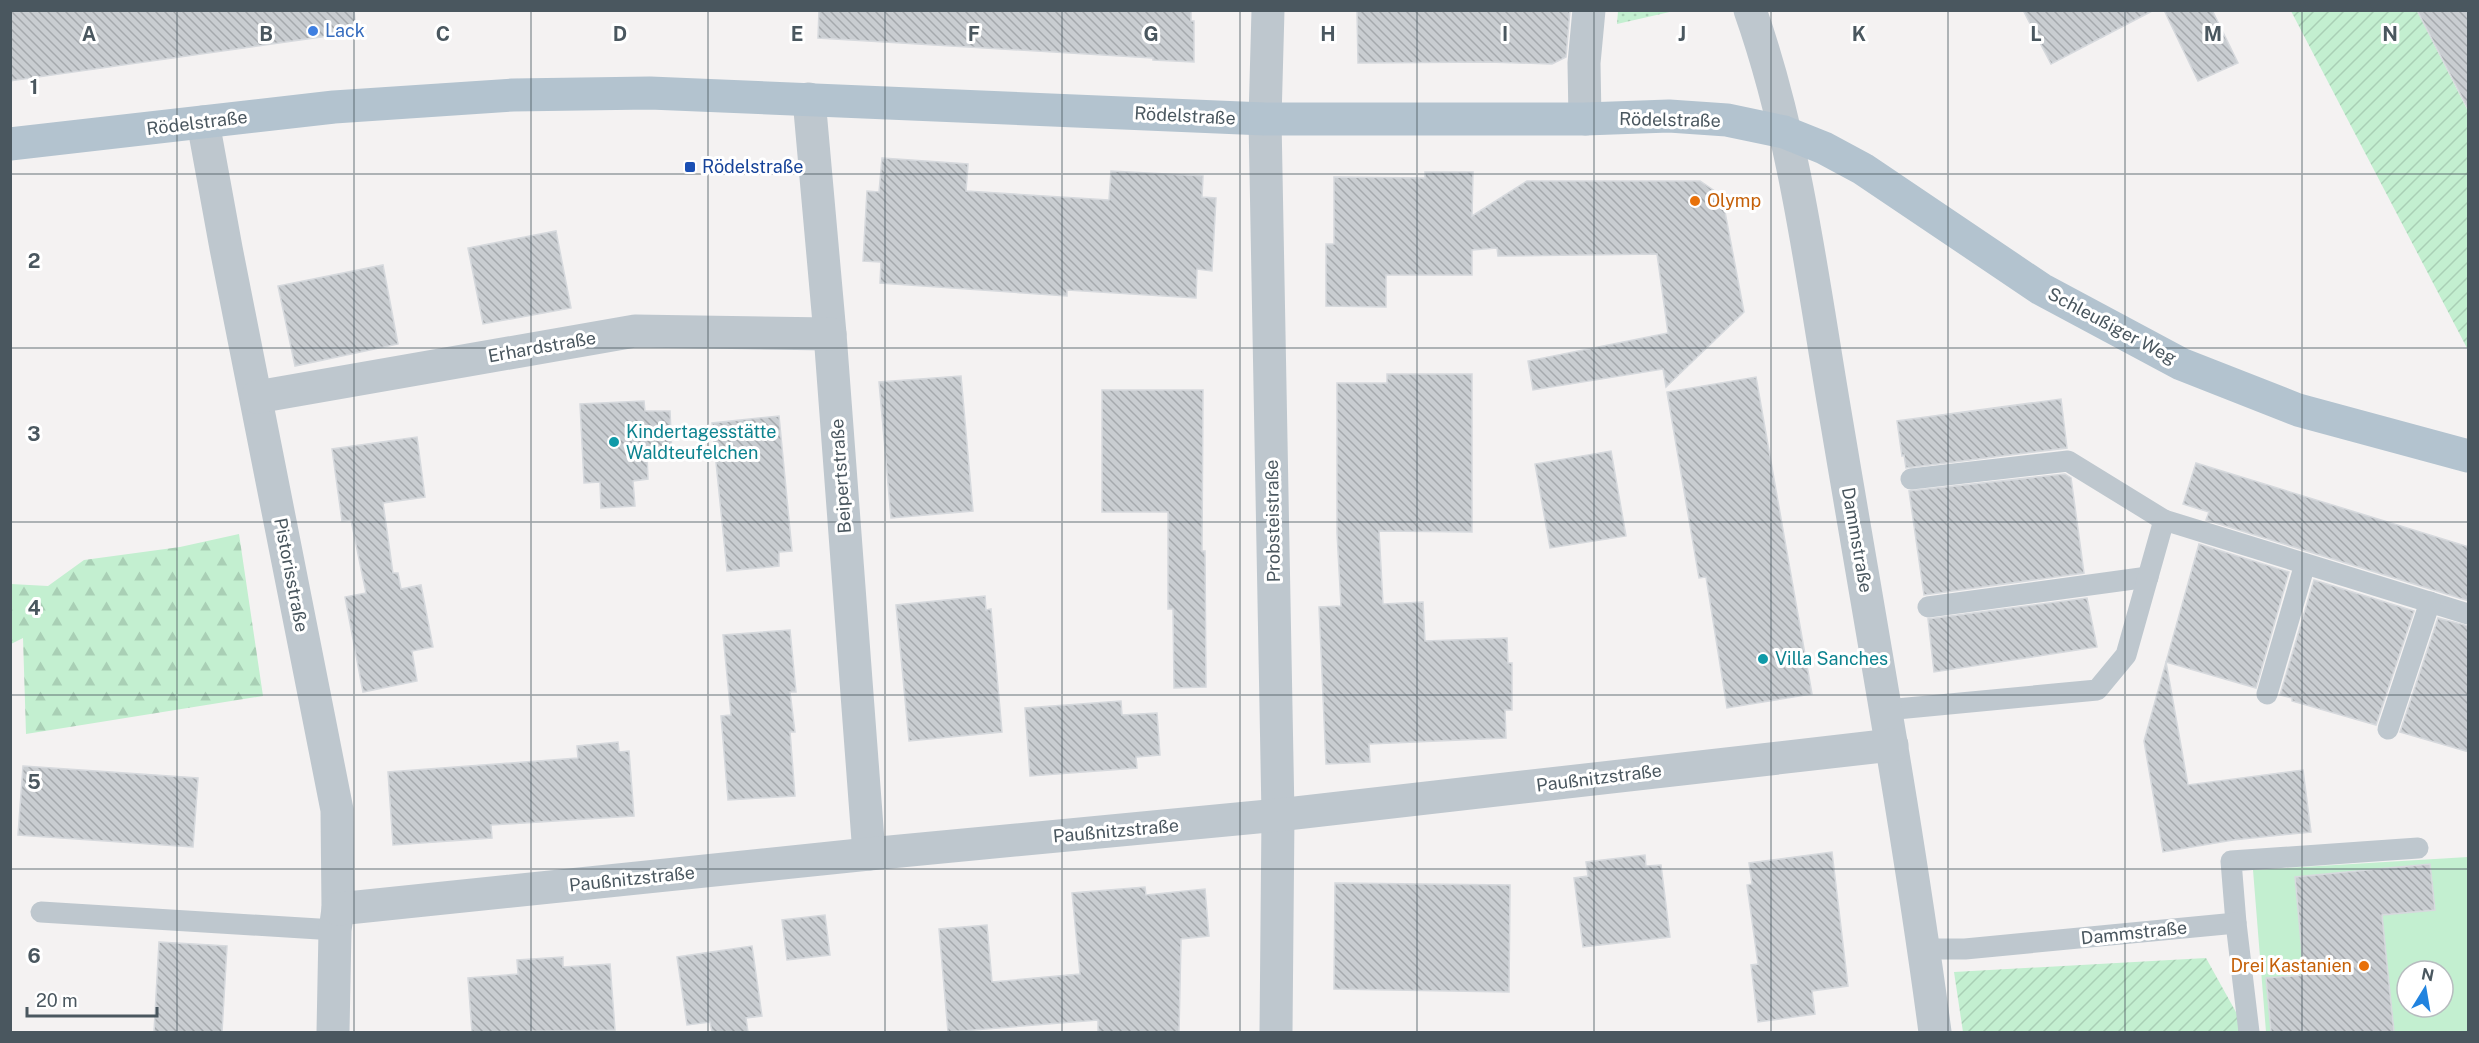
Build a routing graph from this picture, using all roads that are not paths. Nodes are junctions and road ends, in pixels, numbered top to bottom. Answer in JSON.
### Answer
{"nodes":[{"id":1,"x":1268,"y":10,"type":"edge"},
{"id":2,"x":1589,"y":10,"type":"edge"},
{"id":3,"x":1750,"y":10,"type":"edge"},
{"id":4,"x":809,"y":99,"type":"junction"},
{"id":5,"x":1265,"y":119,"type":"junction"},
{"id":6,"x":1585,"y":119,"type":"junction"},
{"id":7,"x":203,"y":122,"type":"junction"},
{"id":8,"x":1784,"y":132,"type":"junction"},
{"id":9,"x":10,"y":144,"type":"edge"},
{"id":10,"x":830,"y":334,"type":"junction"},
{"id":11,"x":257,"y":397,"type":"junction"},
{"id":12,"x":2469,"y":456,"type":"edge"},
{"id":13,"x":1911,"y":479,"type":"dead end"},
{"id":14,"x":2164,"y":520,"type":"junction"},
{"id":15,"x":2305,"y":564,"type":"junction"},
{"id":16,"x":2148,"y":577,"type":"junction"},
{"id":17,"x":2430,"y":602,"type":"junction"},
{"id":18,"x":1928,"y":607,"type":"dead end"},
{"id":19,"x":2469,"y":614,"type":"edge"},
{"id":20,"x":2267,"y":694,"type":"dead end"},
{"id":21,"x":1886,"y":710,"type":"junction"},
{"id":22,"x":2388,"y":729,"type":"dead end"},
{"id":23,"x":1892,"y":745,"type":"junction"},
{"id":24,"x":1278,"y":815,"type":"junction"},
{"id":25,"x":2418,"y":848,"type":"dead end"},
{"id":26,"x":869,"y":854,"type":"junction"},
{"id":27,"x":42,"y":912,"type":"dead end"},
{"id":28,"x":336,"y":920,"type":"junction"},
{"id":29,"x":2236,"y":923,"type":"junction"},
{"id":30,"x":1924,"y":949,"type":"junction"},
{"id":31,"x":333,"y":1032,"type":"edge"},
{"id":32,"x":1276,"y":1032,"type":"edge"},
{"id":33,"x":1935,"y":1032,"type":"edge"},
{"id":34,"x":2248,"y":1032,"type":"edge"}],
"edges":[{"from":1,"to":5,"type":"street","name":"Probsteistraße"},
{"from":2,"to":6,"type":"street"},
{"from":3,"to":8,"type":"street","name":"Dammstraße"},
{"from":4,"to":5,"type":"main road","name":"Rödelstraße"},
{"from":4,"to":7,"type":"main road","name":"Rödelstraße"},
{"from":4,"to":10,"type":"street","name":"Beipertstraße"},
{"from":5,"to":6,"type":"main road","name":"Rödelstraße"},
{"from":5,"to":24,"type":"street","name":"Probsteistraße"},
{"from":6,"to":8,"type":"main road","name":"Rödelstraße"},
{"from":7,"to":9,"type":"main road","name":"Rödelstraße"},
{"from":7,"to":11,"type":"street","name":"Pistorisstraße"},
{"from":8,"to":12,"type":"main road","name":"Schleußiger Weg"},
{"from":8,"to":21,"type":"street","name":"Dammstraße"},
{"from":10,"to":11,"type":"street","name":"Erhardstraße"},
{"from":10,"to":26,"type":"street","name":"Beipertstraße"},
{"from":11,"to":28,"type":"street","name":"Pistorisstraße"},
{"from":13,"to":14,"type":"lane"},
{"from":14,"to":15,"type":"lane"},
{"from":14,"to":16,"type":"lane"},
{"from":15,"to":17,"type":"lane"},
{"from":15,"to":20,"type":"lane"},
{"from":16,"to":18,"type":"lane"},
{"from":16,"to":21,"type":"lane"},
{"from":17,"to":19,"type":"lane"},
{"from":17,"to":22,"type":"lane"},
{"from":21,"to":23,"type":"street","name":"Dammstraße"},
{"from":23,"to":24,"type":"street","name":"Paußnitzstraße"},
{"from":23,"to":30,"type":"street","name":"Dammstraße"},
{"from":24,"to":26,"type":"street","name":"Paußnitzstraße"},
{"from":24,"to":32,"type":"street","name":"Probsteistraße"},
{"from":25,"to":29,"type":"lane"},
{"from":26,"to":28,"type":"street","name":"Paußnitzstraße"},
{"from":27,"to":28,"type":"lane"},
{"from":28,"to":31,"type":"street","name":"Pistorisstraße"},
{"from":29,"to":30,"type":"lane","name":"Dammstraße"},
{"from":29,"to":34,"type":"lane"},
{"from":30,"to":33,"type":"street","name":"Dammstraße"}]}
